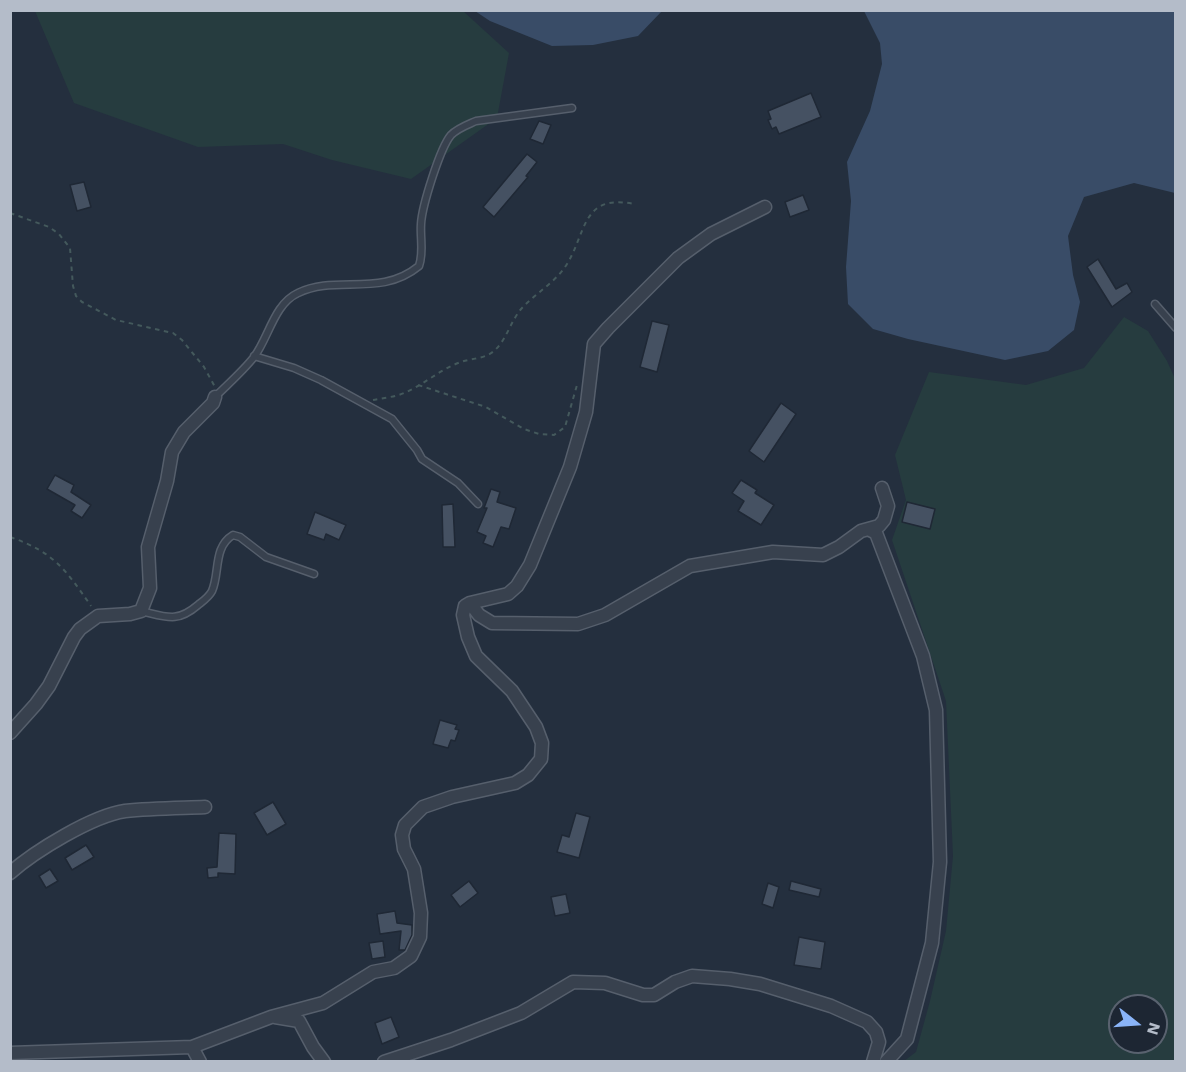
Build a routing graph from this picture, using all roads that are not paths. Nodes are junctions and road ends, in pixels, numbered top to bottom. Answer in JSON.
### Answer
{"nodes":[{"id":1,"x":572,"y":108,"type":"dead end"},
{"id":2,"x":765,"y":207,"type":"dead end"},
{"id":3,"x":1155,"y":304,"type":"dead end"},
{"id":4,"x":1176,"y":328,"type":"edge"},
{"id":5,"x":254,"y":356,"type":"junction"},
{"id":6,"x":215,"y":397,"type":"joint"},
{"id":7,"x":882,"y":488,"type":"dead end"},
{"id":8,"x":478,"y":504,"type":"dead end"},
{"id":9,"x":870,"y":530,"type":"junction"},
{"id":10,"x":314,"y":574,"type":"dead end"},
{"id":11,"x":470,"y":603,"type":"junction"},
{"id":12,"x":141,"y":611,"type":"junction"},
{"id":13,"x":10,"y":733,"type":"edge"},
{"id":14,"x":205,"y":807,"type":"dead end"},
{"id":15,"x":10,"y":873,"type":"edge"},
{"id":16,"x":271,"y":1017,"type":"junction"},
{"id":17,"x":192,"y":1047,"type":"junction"},
{"id":18,"x":10,"y":1053,"type":"edge"},
{"id":19,"x":200,"y":1062,"type":"edge"},
{"id":20,"x":324,"y":1062,"type":"edge"},
{"id":21,"x":384,"y":1062,"type":"edge"},
{"id":22,"x":873,"y":1062,"type":"edge"},
{"id":23,"x":886,"y":1062,"type":"edge"}],
"edges":[{"from":1,"to":5,"type":"lane"},
{"from":2,"to":11,"type":"street"},
{"from":3,"to":4,"type":"lane"},
{"from":5,"to":6,"type":"lane"},
{"from":5,"to":8,"type":"lane"},
{"from":6,"to":12,"type":"street"},
{"from":7,"to":9,"type":"street"},
{"from":9,"to":11,"type":"street"},
{"from":9,"to":23,"type":"street"},
{"from":10,"to":12,"type":"lane"},
{"from":11,"to":16,"type":"street"},
{"from":12,"to":13,"type":"street"},
{"from":14,"to":15,"type":"street"},
{"from":16,"to":17,"type":"street"},
{"from":16,"to":20,"type":"street"},
{"from":17,"to":18,"type":"street"},
{"from":17,"to":19,"type":"street"},
{"from":21,"to":22,"type":"street"}]}
